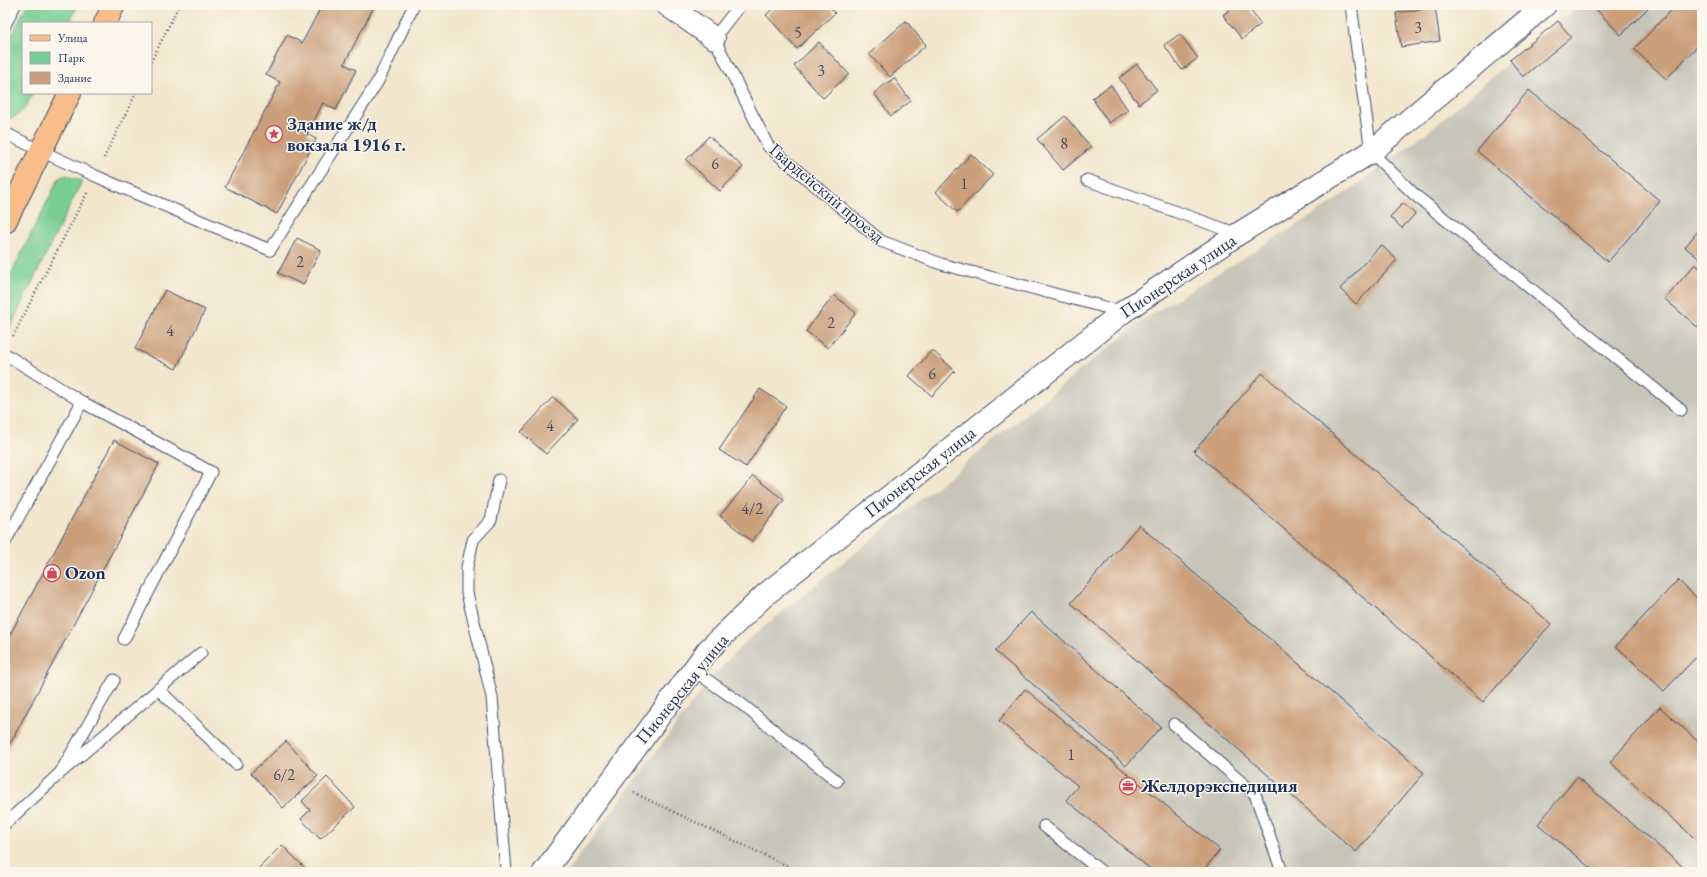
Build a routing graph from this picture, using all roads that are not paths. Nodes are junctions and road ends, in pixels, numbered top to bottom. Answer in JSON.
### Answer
{"nodes":[{"id":1,"x":15,"y":5,"type":"edge"},
{"id":2,"x":114,"y":5,"type":"edge"},
{"id":3,"x":414,"y":5,"type":"edge"},
{"id":4,"x":668,"y":5,"type":"edge"},
{"id":5,"x":740,"y":5,"type":"edge"},
{"id":6,"x":1351,"y":5,"type":"edge"},
{"id":7,"x":1545,"y":5,"type":"edge"},
{"id":8,"x":106,"y":22,"type":"edge"},
{"id":9,"x":5,"y":25,"type":"edge"},
{"id":10,"x":714,"y":38,"type":"junction"},
{"id":11,"x":69,"y":94,"type":"edge"},
{"id":12,"x":5,"y":133,"type":"edge"},
{"id":13,"x":40,"y":151,"type":"junction"},
{"id":14,"x":1371,"y":152,"type":"junction"},
{"id":15,"x":1086,"y":180,"type":"dead end"},
{"id":16,"x":5,"y":222,"type":"edge"},
{"id":17,"x":1238,"y":234,"type":"junction"},
{"id":18,"x":1123,"y":312,"type":"junction"},
{"id":19,"x":5,"y":354,"type":"edge"},
{"id":20,"x":82,"y":402,"type":"junction"},
{"id":21,"x":1681,"y":410,"type":"dead end"},
{"id":22,"x":499,"y":480,"type":"dead end"},
{"id":23,"x":5,"y":542,"type":"edge"},
{"id":24,"x":124,"y":639,"type":"dead end"},
{"id":25,"x":201,"y":652,"type":"dead end"},
{"id":26,"x":693,"y":670,"type":"junction"},
{"id":27,"x":114,"y":680,"type":"dead end"},
{"id":28,"x":158,"y":689,"type":"junction"},
{"id":29,"x":1174,"y":724,"type":"dead end"},
{"id":30,"x":236,"y":764,"type":"dead end"},
{"id":31,"x":60,"y":772,"type":"junction"},
{"id":32,"x":837,"y":781,"type":"dead end"},
{"id":33,"x":5,"y":824,"type":"edge"},
{"id":34,"x":1044,"y":826,"type":"dead end"},
{"id":35,"x":506,"y":872,"type":"edge"},
{"id":36,"x":544,"y":872,"type":"edge"},
{"id":37,"x":1102,"y":872,"type":"edge"},
{"id":38,"x":1282,"y":872,"type":"edge"}],
"edges":[{"from":1,"to":9,"type":"lane"},
{"from":2,"to":8,"type":"main road"},
{"from":3,"to":13,"type":"lane"},
{"from":4,"to":10,"type":"street","name":"Гвардейский проезд"},
{"from":5,"to":10,"type":"lane"},
{"from":6,"to":14,"type":"lane"},
{"from":7,"to":14,"type":"street","name":"Пионерская улица"},
{"from":10,"to":18,"type":"lane","name":"Гвардейский проезд"},
{"from":11,"to":13,"type":"main road"},
{"from":12,"to":13,"type":"lane"},
{"from":13,"to":16,"type":"main road"},
{"from":14,"to":17,"type":"street","name":"Пионерская улица"},
{"from":14,"to":21,"type":"lane"},
{"from":15,"to":17,"type":"lane"},
{"from":17,"to":18,"type":"street","name":"Пионерская улица"},
{"from":18,"to":26,"type":"street","name":"Пионерская улица"},
{"from":19,"to":20,"type":"lane"},
{"from":20,"to":23,"type":"lane"},
{"from":20,"to":24,"type":"lane"},
{"from":22,"to":35,"type":"lane"},
{"from":25,"to":28,"type":"lane"},
{"from":26,"to":32,"type":"lane"},
{"from":26,"to":36,"type":"street","name":"Пионерская улица"},
{"from":27,"to":31,"type":"lane"},
{"from":28,"to":30,"type":"lane"},
{"from":28,"to":31,"type":"lane"},
{"from":29,"to":38,"type":"lane"},
{"from":31,"to":33,"type":"lane"},
{"from":34,"to":37,"type":"lane"}]}
